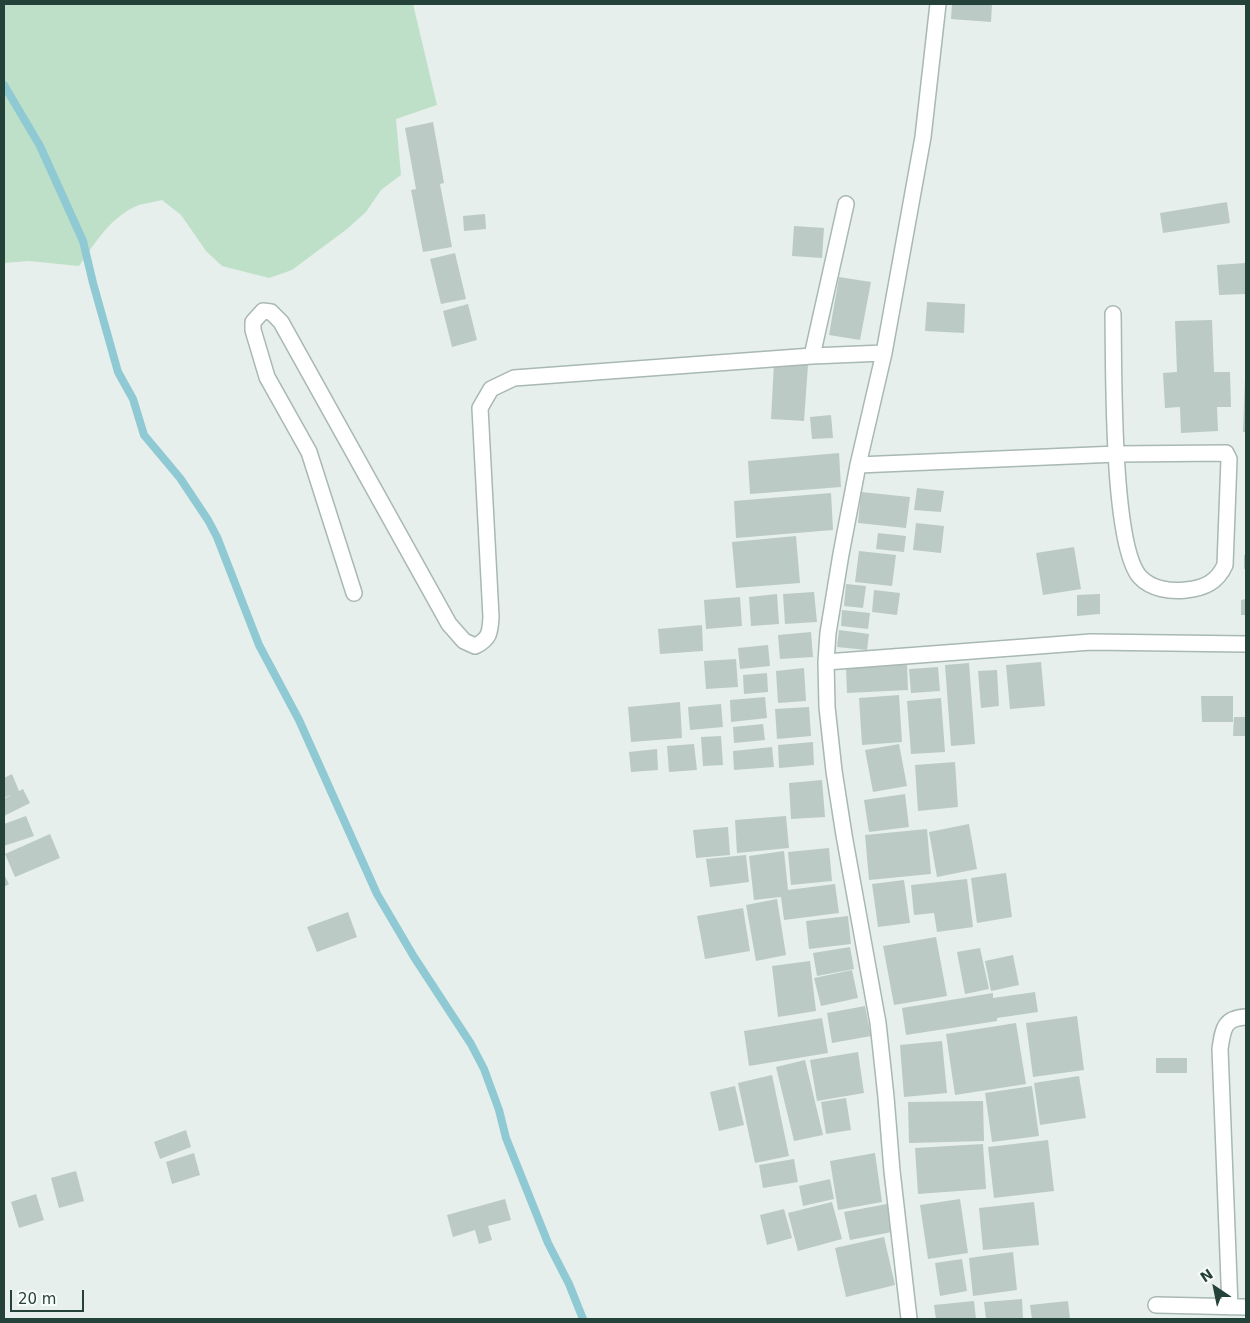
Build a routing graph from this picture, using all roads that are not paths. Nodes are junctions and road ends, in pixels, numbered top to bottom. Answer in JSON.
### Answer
{"nodes":[{"id":1,"x":938,"y":4,"type":"edge"},
{"id":2,"x":846,"y":204,"type":"dead end"},
{"id":3,"x":1113,"y":314,"type":"dead end"},
{"id":4,"x":884,"y":353,"type":"junction"},
{"id":5,"x":812,"y":356,"type":"junction"},
{"id":6,"x":1117,"y":454,"type":"junction"},
{"id":7,"x":858,"y":465,"type":"junction"},
{"id":8,"x":354,"y":593,"type":"dead end"},
{"id":9,"x":1246,"y":644,"type":"edge"},
{"id":10,"x":826,"y":662,"type":"junction"},
{"id":11,"x":1246,"y":1017,"type":"edge"},
{"id":12,"x":1156,"y":1305,"type":"dead end"},
{"id":13,"x":1230,"y":1307,"type":"junction"},
{"id":14,"x":1246,"y":1307,"type":"edge"},
{"id":15,"x":909,"y":1319,"type":"edge"}],
"edges":[{"from":1,"to":4,"type":"street"},
{"from":2,"to":5,"type":"street"},
{"from":3,"to":6,"type":"street"},
{"from":4,"to":5,"type":"street"},
{"from":4,"to":7,"type":"street"},
{"from":5,"to":8,"type":"street"},
{"from":6,"to":6,"type":"street"},
{"from":6,"to":7,"type":"street"},
{"from":7,"to":10,"type":"street"},
{"from":9,"to":10,"type":"street"},
{"from":10,"to":15,"type":"street"},
{"from":11,"to":13,"type":"street"},
{"from":12,"to":13,"type":"street"},
{"from":13,"to":14,"type":"street"}]}
